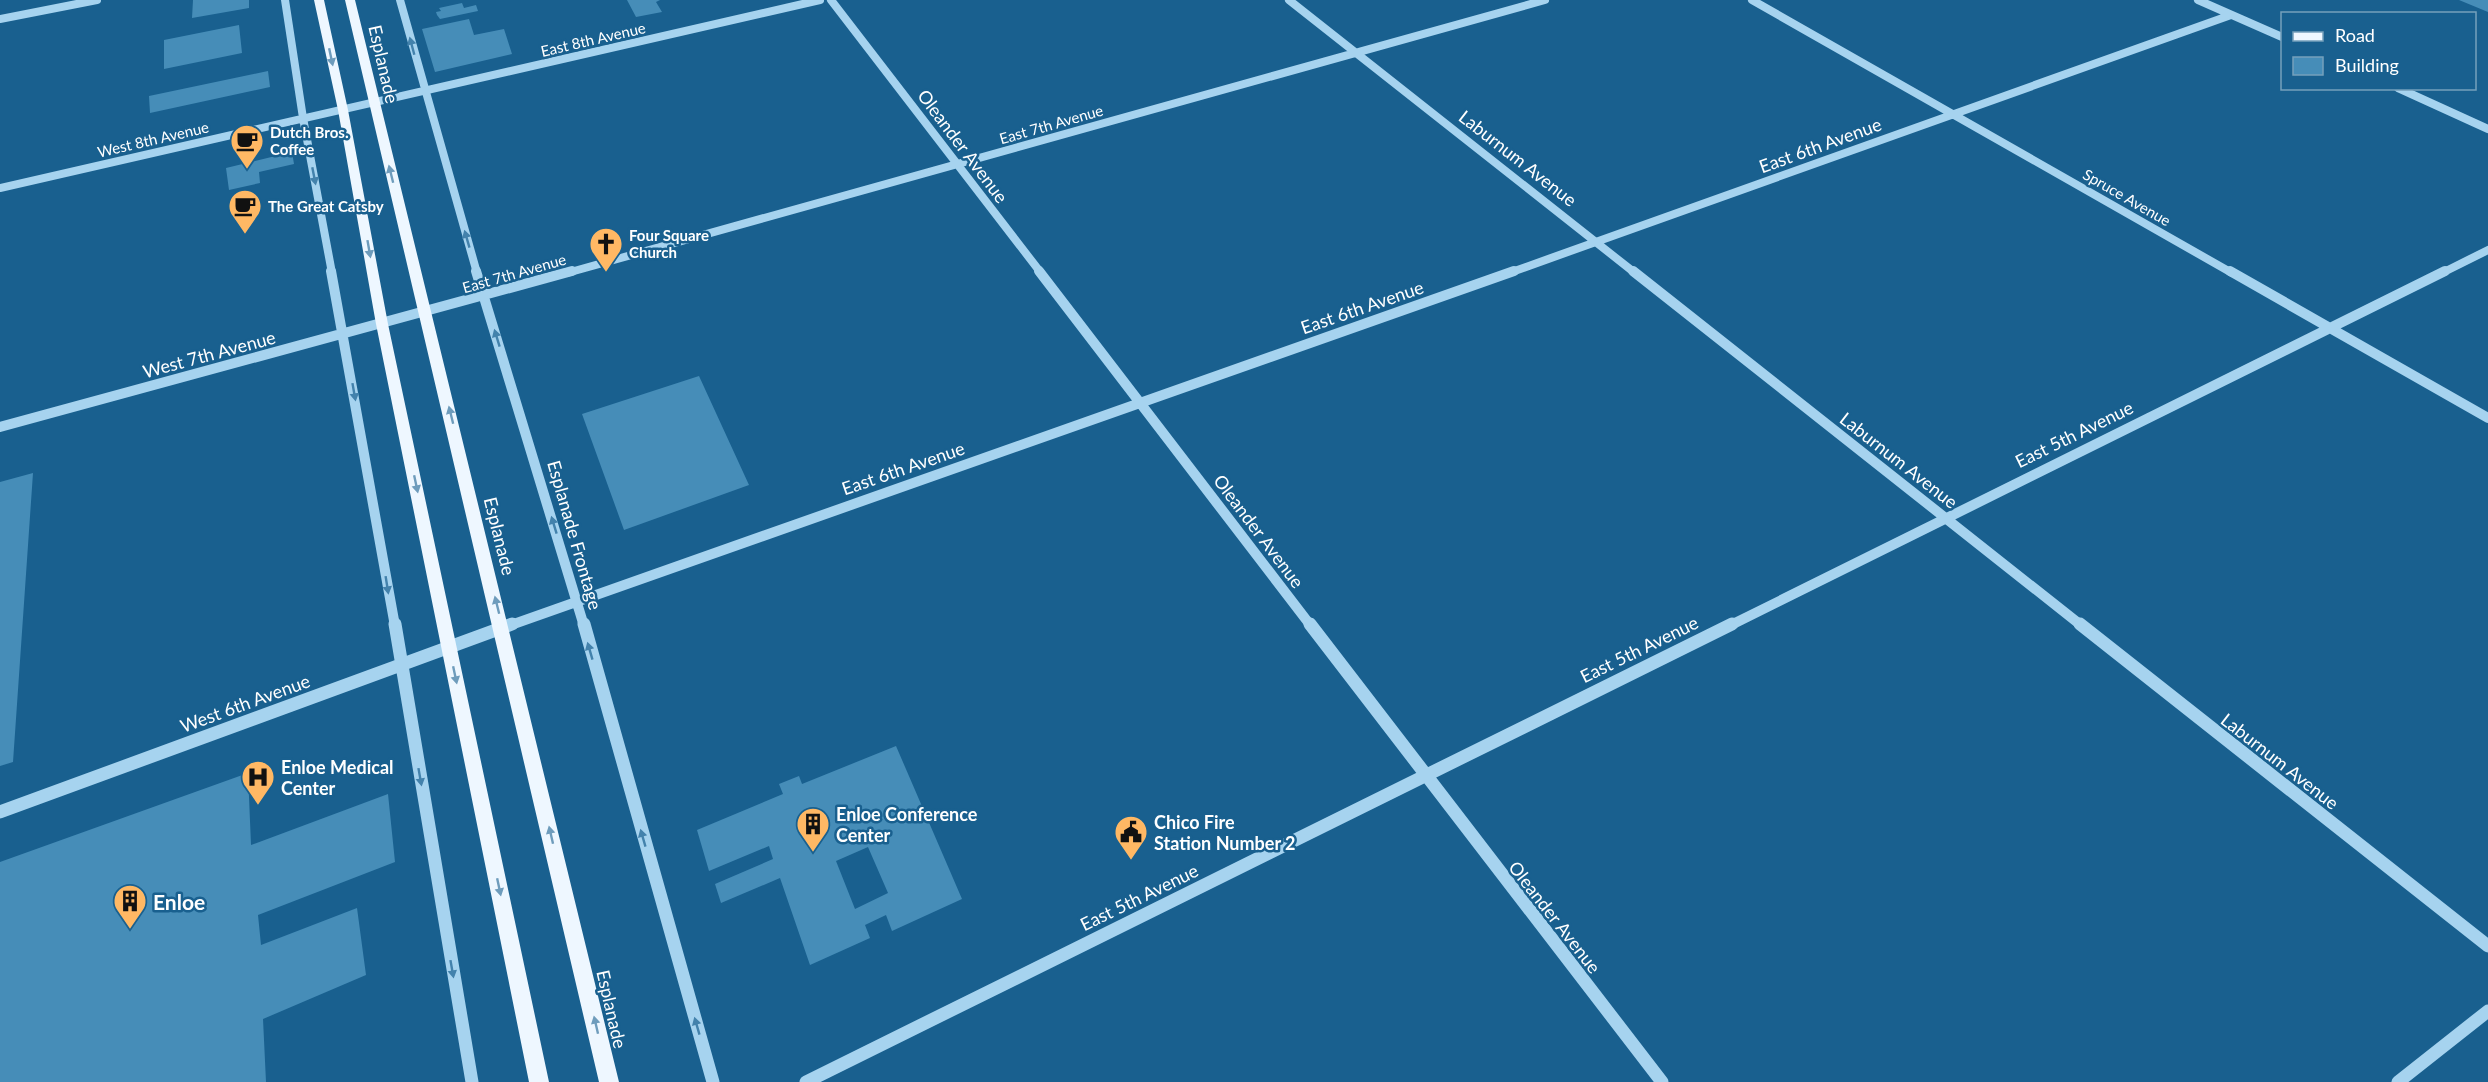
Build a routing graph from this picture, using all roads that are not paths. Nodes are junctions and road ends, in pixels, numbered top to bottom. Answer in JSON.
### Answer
{"nodes":[{"id":1,"x":97,"y":0,"type":"edge"},
{"id":2,"x":285,"y":0,"type":"edge"},
{"id":3,"x":319,"y":0,"type":"edge"},
{"id":4,"x":350,"y":0,"type":"edge"},
{"id":5,"x":400,"y":0,"type":"edge"},
{"id":6,"x":820,"y":0,"type":"edge"},
{"id":7,"x":831,"y":0,"type":"edge"},
{"id":8,"x":1289,"y":0,"type":"edge"},
{"id":9,"x":1545,"y":0,"type":"edge"},
{"id":10,"x":1752,"y":0,"type":"edge"},
{"id":11,"x":2198,"y":0,"type":"edge"},
{"id":12,"x":75,"y":2,"type":"edge"},
{"id":13,"x":2231,"y":15,"type":"junction"},
{"id":14,"x":0,"y":19,"type":"edge"},
{"id":15,"x":2281,"y":37,"type":"edge"},
{"id":16,"x":1358,"y":52,"type":"junction"},
{"id":17,"x":2402,"y":90,"type":"edge"},
{"id":18,"x":424,"y":92,"type":"junction"},
{"id":19,"x":373,"y":103,"type":"junction"},
{"id":20,"x":343,"y":110,"type":"junction"},
{"id":21,"x":1953,"y":114,"type":"junction"},
{"id":22,"x":303,"y":118,"type":"junction"},
{"id":23,"x":2488,"y":129,"type":"edge"},
{"id":24,"x":957,"y":164,"type":"junction"},
{"id":25,"x":0,"y":187,"type":"edge"},
{"id":26,"x":1597,"y":242,"type":"junction"},
{"id":27,"x":2488,"y":250,"type":"edge"},
{"id":28,"x":483,"y":295,"type":"junction"},
{"id":29,"x":426,"y":312,"type":"junction"},
{"id":30,"x":382,"y":324,"type":"junction"},
{"id":31,"x":2329,"y":328,"type":"junction"},
{"id":32,"x":344,"y":335,"type":"junction"},
{"id":33,"x":1140,"y":403,"type":"junction"},
{"id":34,"x":2488,"y":418,"type":"edge"},
{"id":35,"x":0,"y":427,"type":"edge"},
{"id":36,"x":1946,"y":517,"type":"junction"},
{"id":37,"x":577,"y":601,"type":"junction"},
{"id":38,"x":502,"y":628,"type":"junction"},
{"id":39,"x":449,"y":647,"type":"junction"},
{"id":40,"x":400,"y":665,"type":"junction"},
{"id":41,"x":1425,"y":775,"type":"junction"},
{"id":42,"x":0,"y":812,"type":"edge"},
{"id":43,"x":2488,"y":946,"type":"edge"},
{"id":44,"x":2488,"y":1011,"type":"edge"},
{"id":45,"x":472,"y":1082,"type":"edge"},
{"id":46,"x":539,"y":1082,"type":"edge"},
{"id":47,"x":609,"y":1082,"type":"edge"},
{"id":48,"x":713,"y":1082,"type":"edge"},
{"id":49,"x":806,"y":1082,"type":"edge"},
{"id":50,"x":1662,"y":1082,"type":"edge"},
{"id":51,"x":2398,"y":1082,"type":"edge"}],
"edges":[{"from":1,"to":12,"type":"street"},
{"from":2,"to":22,"type":"street"},
{"from":3,"to":20,"type":"main road","one_way":true},
{"from":4,"to":19,"type":"main road","name":"Esplanade"},
{"from":18,"to":5,"type":"street","name":"Esplanade Frontage","one_way":true},
{"from":6,"to":18,"type":"street","name":"East 8th Avenue"},
{"from":7,"to":24,"type":"street","name":"Oleander Avenue"},
{"from":8,"to":16,"type":"street","name":"Laburnum Avenue"},
{"from":9,"to":16,"type":"street","name":"East 7th Avenue"},
{"from":10,"to":21,"type":"street","name":"Spruce Avenue"},
{"from":11,"to":13,"type":"street"},
{"from":12,"to":14,"type":"street"},
{"from":13,"to":15,"type":"street"},
{"from":13,"to":21,"type":"street","name":"East 6th Avenue"},
{"from":16,"to":24,"type":"street","name":"East 7th Avenue"},
{"from":16,"to":26,"type":"street","name":"Laburnum Avenue"},
{"from":17,"to":23,"type":"street"},
{"from":18,"to":19,"type":"street","name":"East 8th Avenue"},
{"from":28,"to":18,"type":"street","name":"Esplanade Frontage","one_way":true},
{"from":19,"to":20,"type":"street","name":"West 8th Avenue"},
{"from":29,"to":19,"type":"main road","name":"Esplanade","one_way":true},
{"from":20,"to":22,"type":"street","name":"West 8th Avenue"},
{"from":20,"to":30,"type":"main road","one_way":true},
{"from":21,"to":26,"type":"street","name":"East 6th Avenue"},
{"from":21,"to":31,"type":"street","name":"Spruce Avenue"},
{"from":22,"to":25,"type":"street","name":"West 8th Avenue"},
{"from":22,"to":32,"type":"street","one_way":true},
{"from":24,"to":28,"type":"street","name":"East 7th Avenue"},
{"from":24,"to":33,"type":"street","name":"Oleander Avenue"},
{"from":26,"to":33,"type":"street","name":"East 6th Avenue"},
{"from":26,"to":36,"type":"street","name":"Laburnum Avenue"},
{"from":27,"to":31,"type":"street","name":"East 5th Avenue"},
{"from":28,"to":29,"type":"street","name":"East 7th Avenue"},
{"from":37,"to":28,"type":"street","name":"Esplanade Frontage","one_way":true},
{"from":29,"to":30,"type":"street","name":"West 7th Avenue"},
{"from":38,"to":29,"type":"main road","name":"Esplanade","one_way":true},
{"from":30,"to":32,"type":"street","name":"West 7th Avenue"},
{"from":30,"to":39,"type":"main road","one_way":true},
{"from":31,"to":34,"type":"street","name":"Spruce Avenue"},
{"from":31,"to":36,"type":"street","name":"East 5th Avenue"},
{"from":32,"to":35,"type":"street","name":"West 7th Avenue"},
{"from":32,"to":40,"type":"street","one_way":true},
{"from":33,"to":37,"type":"street","name":"East 6th Avenue"},
{"from":33,"to":41,"type":"street","name":"Oleander Avenue"},
{"from":36,"to":41,"type":"street","name":"East 5th Avenue"},
{"from":36,"to":43,"type":"street","name":"Laburnum Avenue"},
{"from":37,"to":38,"type":"street","name":"East 6th Avenue"},
{"from":48,"to":37,"type":"street","name":"Esplanade Frontage","one_way":true},
{"from":38,"to":39,"type":"street","name":"West 6th Avenue"},
{"from":47,"to":38,"type":"main road","name":"Esplanade","one_way":true},
{"from":39,"to":40,"type":"street","name":"West 6th Avenue"},
{"from":39,"to":46,"type":"main road","one_way":true},
{"from":40,"to":42,"type":"street","name":"West 6th Avenue"},
{"from":40,"to":45,"type":"street","one_way":true},
{"from":41,"to":49,"type":"street","name":"East 5th Avenue"},
{"from":41,"to":50,"type":"street","name":"Oleander Avenue"},
{"from":44,"to":51,"type":"street"}]}
